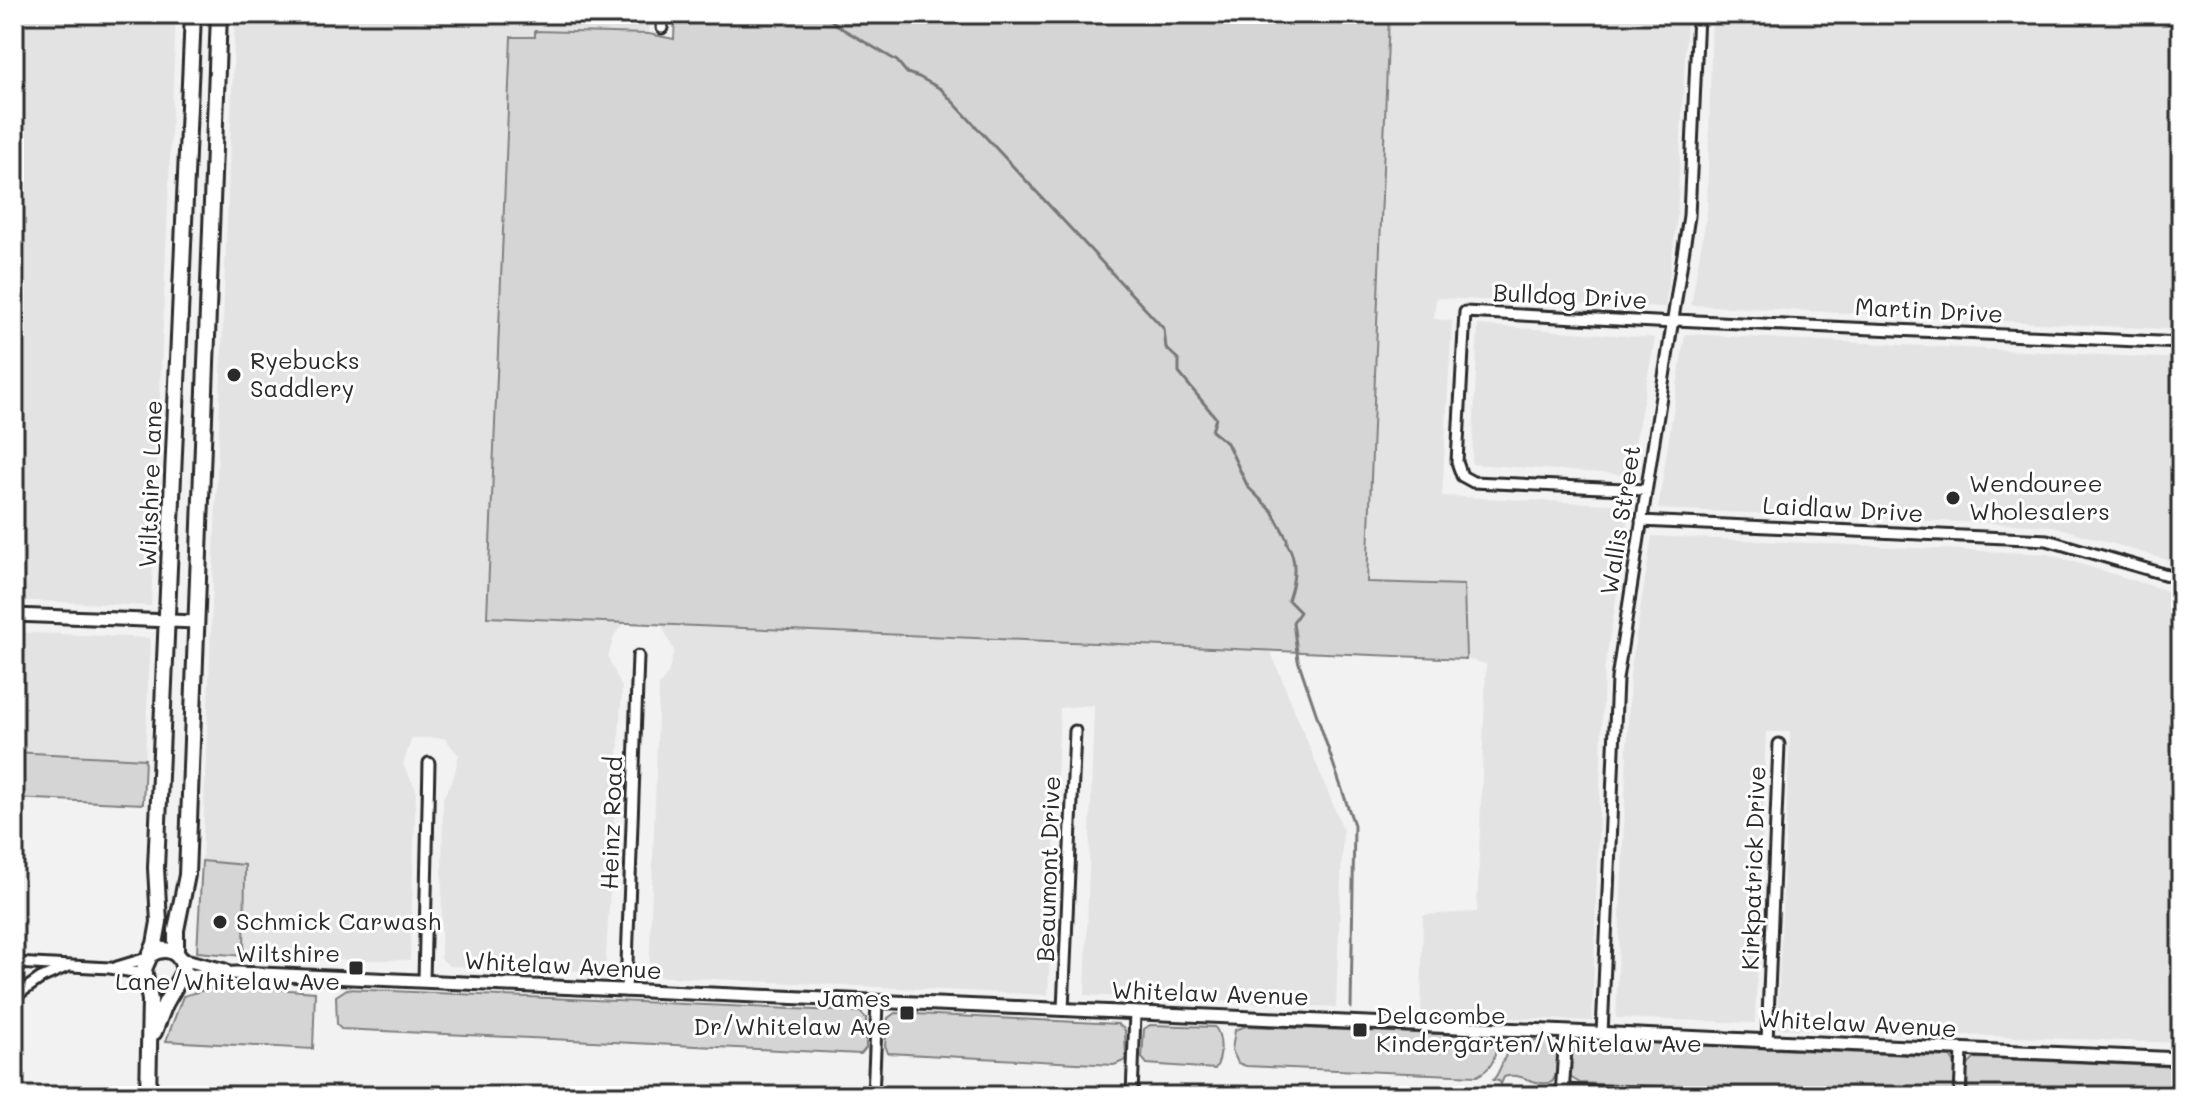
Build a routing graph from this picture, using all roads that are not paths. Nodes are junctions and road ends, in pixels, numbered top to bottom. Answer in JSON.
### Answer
{"nodes":[{"id":1,"x":193,"y":14,"type":"edge"},
{"id":2,"x":219,"y":14,"type":"edge"},
{"id":3,"x":662,"y":14,"type":"edge"},
{"id":4,"x":1698,"y":14,"type":"edge"},
{"id":5,"x":662,"y":28,"type":"dead end"},
{"id":6,"x":1674,"y":321,"type":"junction"},
{"id":7,"x":2181,"y":343,"type":"edge"},
{"id":8,"x":1646,"y":490,"type":"junction"},
{"id":9,"x":1641,"y":521,"type":"junction"},
{"id":10,"x":2181,"y":579,"type":"edge"},
{"id":11,"x":14,"y":615,"type":"edge"},
{"id":12,"x":167,"y":622,"type":"junction"},
{"id":13,"x":196,"y":622,"type":"junction"},
{"id":14,"x":638,"y":656,"type":"dead end"},
{"id":15,"x":1075,"y":731,"type":"dead end"},
{"id":16,"x":1779,"y":744,"type":"dead end"},
{"id":17,"x":429,"y":763,"type":"dead end"},
{"id":18,"x":149,"y":956,"type":"junction"},
{"id":19,"x":179,"y":956,"type":"junction"},
{"id":20,"x":14,"y":964,"type":"edge"},
{"id":21,"x":69,"y":966,"type":"junction"},
{"id":22,"x":110,"y":968,"type":"junction"},
{"id":23,"x":237,"y":973,"type":"junction"},
{"id":24,"x":147,"y":978,"type":"junction"},
{"id":25,"x":178,"y":981,"type":"junction"},
{"id":26,"x":424,"y":981,"type":"junction"},
{"id":27,"x":14,"y":987,"type":"edge"},
{"id":28,"x":626,"y":991,"type":"junction"},
{"id":29,"x":14,"y":997,"type":"edge"},
{"id":30,"x":877,"y":1003,"type":"junction"},
{"id":31,"x":1063,"y":1010,"type":"junction"},
{"id":32,"x":1135,"y":1013,"type":"junction"},
{"id":33,"x":1566,"y":1032,"type":"junction"},
{"id":34,"x":1602,"y":1034,"type":"junction"},
{"id":35,"x":151,"y":1041,"type":"junction"},
{"id":36,"x":1767,"y":1042,"type":"junction"},
{"id":37,"x":1962,"y":1050,"type":"junction"},
{"id":38,"x":2181,"y":1059,"type":"edge"},
{"id":39,"x":1563,"y":1093,"type":"edge"},
{"id":40,"x":148,"y":1096,"type":"edge"},
{"id":41,"x":873,"y":1096,"type":"edge"},
{"id":42,"x":1132,"y":1096,"type":"edge"},
{"id":43,"x":1707,"y":1096,"type":"edge"},
{"id":44,"x":1960,"y":1096,"type":"edge"}],
"edges":[{"from":1,"to":12,"type":"main road","name":"Wiltshire Lane"},
{"from":2,"to":13,"type":"main road","name":"Wiltshire Lane"},
{"from":3,"to":5,"type":"street"},
{"from":4,"to":6,"type":"street","name":"Wallis Street"},
{"from":6,"to":7,"type":"street","name":"Martin Drive"},
{"from":6,"to":8,"type":"street","name":"Wallis Street"},
{"from":6,"to":8,"type":"street","name":"Bulldog Drive"},
{"from":8,"to":9,"type":"street","name":"Wallis Street"},
{"from":9,"to":10,"type":"street","name":"Laidlaw Drive"},
{"from":9,"to":34,"type":"street","name":"Wallis Street"},
{"from":11,"to":12,"type":"street"},
{"from":12,"to":13,"type":"street"},
{"from":12,"to":18,"type":"main road","name":"Wiltshire Lane"},
{"from":13,"to":19,"type":"main road","name":"Wiltshire Lane"},
{"from":14,"to":28,"type":"street","name":"Heinz Road"},
{"from":15,"to":31,"type":"street","name":"Beaumont Drive"},
{"from":16,"to":36,"type":"street","name":"Kirkpatrick Drive"},
{"from":17,"to":26,"type":"street"},
{"from":18,"to":19,"type":"main road"},
{"from":18,"to":22,"type":"street"},
{"from":18,"to":24,"type":"main road"},
{"from":19,"to":23,"type":"street","name":"Whitelaw Avenue"},
{"from":19,"to":25,"type":"main road"},
{"from":20,"to":21,"type":"street"},
{"from":20,"to":27,"type":"street"},
{"from":21,"to":22,"type":"street"},
{"from":21,"to":29,"type":"street"},
{"from":22,"to":24,"type":"street"},
{"from":23,"to":25,"type":"street","name":"Whitelaw Avenue"},
{"from":23,"to":26,"type":"street","name":"Whitelaw Avenue"},
{"from":24,"to":25,"type":"main road"},
{"from":24,"to":35,"type":"main road"},
{"from":25,"to":35,"type":"main road"},
{"from":26,"to":28,"type":"street","name":"Whitelaw Avenue"},
{"from":28,"to":30,"type":"street","name":"Whitelaw Avenue"},
{"from":30,"to":31,"type":"street","name":"Whitelaw Avenue"},
{"from":30,"to":41,"type":"street"},
{"from":31,"to":32,"type":"street","name":"Whitelaw Avenue"},
{"from":32,"to":33,"type":"street","name":"Whitelaw Avenue"},
{"from":32,"to":42,"type":"street"},
{"from":33,"to":34,"type":"street","name":"Whitelaw Avenue"},
{"from":33,"to":39,"type":"street"},
{"from":34,"to":36,"type":"street","name":"Whitelaw Avenue"},
{"from":35,"to":40,"type":"main road"},
{"from":36,"to":37,"type":"street","name":"Whitelaw Avenue"},
{"from":37,"to":38,"type":"street","name":"Whitelaw Avenue"},
{"from":37,"to":44,"type":"street"},
{"from":39,"to":43,"type":"street"}]}
